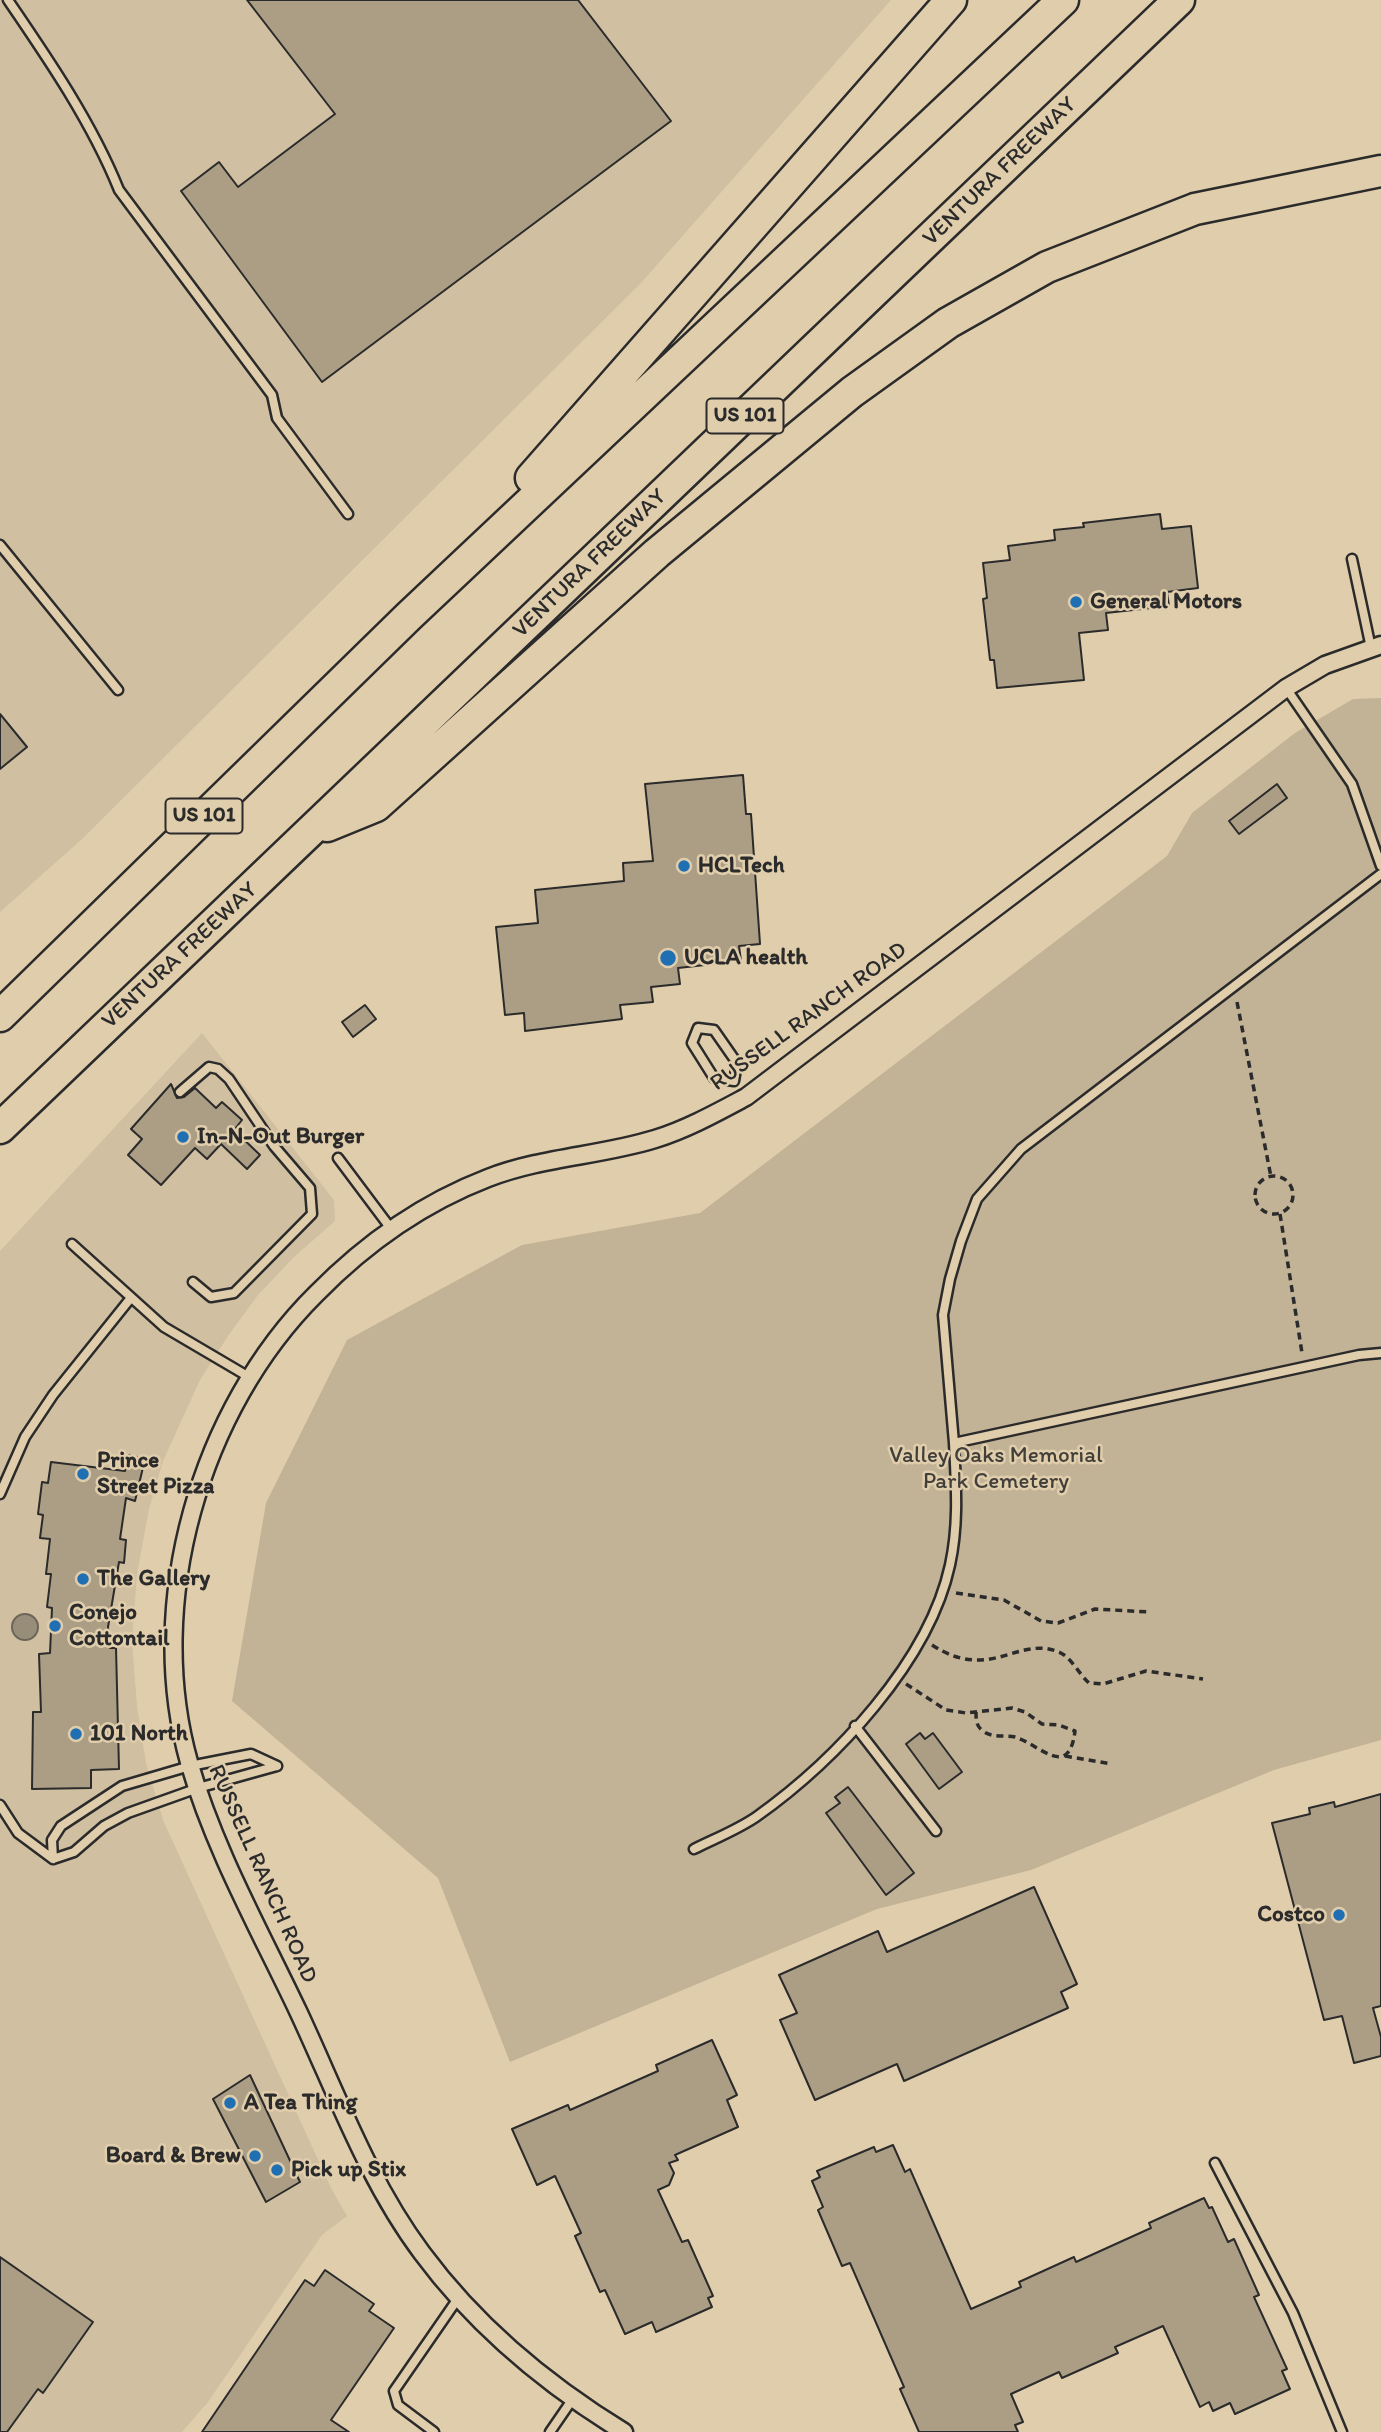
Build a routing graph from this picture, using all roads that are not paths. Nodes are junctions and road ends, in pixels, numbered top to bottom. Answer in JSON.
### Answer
{"nodes":[{"id":1,"x":8,"y":0,"type":"edge"},
{"id":2,"x":951,"y":0,"type":"edge"},
{"id":3,"x":1063,"y":0,"type":"edge"},
{"id":4,"x":1180,"y":0,"type":"edge"},
{"id":5,"x":1381,"y":171,"type":"edge"},
{"id":6,"x":348,"y":514,"type":"dead end"},
{"id":7,"x":0,"y":545,"type":"edge"},
{"id":8,"x":1352,"y":559,"type":"dead end"},
{"id":9,"x":409,"y":616,"type":"junction"},
{"id":10,"x":1376,"y":647,"type":"edge"},
{"id":11,"x":1286,"y":688,"type":"junction"},
{"id":12,"x":118,"y":690,"type":"dead end"},
{"id":13,"x":311,"y":832,"type":"junction"},
{"id":14,"x":1381,"y":866,"type":"edge"},
{"id":15,"x":1381,"y":874,"type":"edge"},
{"id":16,"x":0,"y":1016,"type":"edge"},
{"id":17,"x":734,"y":1081,"type":"junction"},
{"id":18,"x":180,"y":1092,"type":"dead end"},
{"id":19,"x":746,"y":1097,"type":"junction"},
{"id":20,"x":0,"y":1128,"type":"edge"},
{"id":21,"x":338,"y":1158,"type":"dead end"},
{"id":22,"x":392,"y":1230,"type":"junction"},
{"id":23,"x":72,"y":1244,"type":"dead end"},
{"id":24,"x":193,"y":1282,"type":"dead end"},
{"id":25,"x":130,"y":1299,"type":"junction"},
{"id":26,"x":1381,"y":1353,"type":"edge"},
{"id":27,"x":249,"y":1377,"type":"junction"},
{"id":28,"x":954,"y":1443,"type":"junction"},
{"id":29,"x":0,"y":1494,"type":"edge"},
{"id":30,"x":855,"y":1726,"type":"junction"},
{"id":31,"x":190,"y":1766,"type":"junction"},
{"id":32,"x":198,"y":1788,"type":"junction"},
{"id":33,"x":0,"y":1805,"type":"edge"},
{"id":34,"x":936,"y":1831,"type":"dead end"},
{"id":35,"x":694,"y":1849,"type":"dead end"},
{"id":36,"x":53,"y":1859,"type":"junction"},
{"id":37,"x":1215,"y":2163,"type":"dead end"},
{"id":38,"x":459,"y":2297,"type":"junction"},
{"id":39,"x":572,"y":2400,"type":"junction"},
{"id":40,"x":434,"y":2432,"type":"edge"},
{"id":41,"x":550,"y":2432,"type":"edge"},
{"id":42,"x":624,"y":2432,"type":"edge"},
{"id":43,"x":1342,"y":2432,"type":"edge"}],
"edges":[{"from":1,"to":6,"type":"lane"},
{"from":2,"to":9,"type":"highway"},
{"from":3,"to":9,"type":"highway","number":"US 101"},
{"from":4,"to":13,"type":"highway","name":"VENTURA FREEWAY","number":"US 101"},
{"from":5,"to":13,"type":"highway"},
{"from":7,"to":12,"type":"lane"},
{"from":8,"to":10,"type":"lane"},
{"from":9,"to":16,"type":"highway","number":"US 101"},
{"from":10,"to":11,"type":"street","name":"RUSSELL RANCH ROAD"},
{"from":11,"to":14,"type":"lane"},
{"from":11,"to":19,"type":"street","name":"RUSSELL RANCH ROAD"},
{"from":13,"to":20,"type":"highway","name":"VENTURA FREEWAY","number":"US 101"},
{"from":15,"to":28,"type":"lane"},
{"from":17,"to":17,"type":"lane"},
{"from":17,"to":19,"type":"lane"},
{"from":18,"to":24,"type":"lane"},
{"from":19,"to":22,"type":"street","name":"RUSSELL RANCH ROAD"},
{"from":21,"to":22,"type":"lane"},
{"from":22,"to":27,"type":"street","name":"RUSSELL RANCH ROAD"},
{"from":23,"to":25,"type":"lane"},
{"from":25,"to":27,"type":"lane"},
{"from":25,"to":29,"type":"lane"},
{"from":26,"to":28,"type":"lane"},
{"from":27,"to":31,"type":"street","name":"RUSSELL RANCH ROAD"},
{"from":28,"to":30,"type":"lane"},
{"from":30,"to":34,"type":"lane"},
{"from":30,"to":35,"type":"lane"},
{"from":31,"to":32,"type":"street","name":"RUSSELL RANCH ROAD"},
{"from":31,"to":32,"type":"lane"},
{"from":31,"to":36,"type":"lane"},
{"from":32,"to":36,"type":"lane"},
{"from":32,"to":38,"type":"street","name":"RUSSELL RANCH ROAD"},
{"from":33,"to":36,"type":"lane"},
{"from":37,"to":43,"type":"lane"},
{"from":38,"to":39,"type":"street","name":"RUSSELL RANCH ROAD"},
{"from":38,"to":40,"type":"lane"},
{"from":39,"to":41,"type":"lane"},
{"from":39,"to":42,"type":"street","name":"RUSSELL RANCH ROAD"}]}
